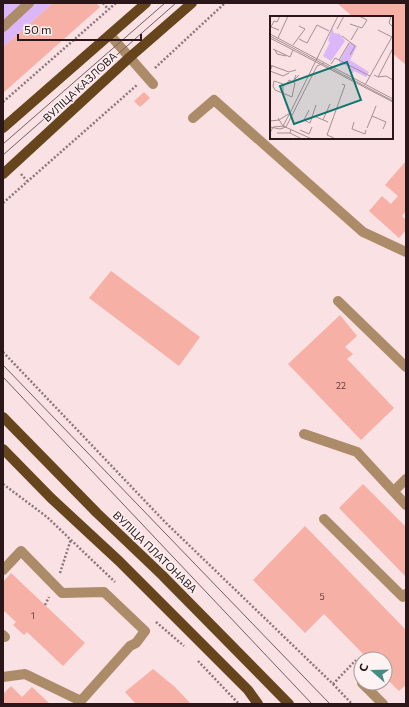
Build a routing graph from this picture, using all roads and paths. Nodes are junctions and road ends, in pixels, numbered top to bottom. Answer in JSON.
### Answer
{"nodes":[{"id":1,"x":29,"y":3,"type":"edge"},
{"id":2,"x":103,"y":3,"type":"edge"},
{"id":3,"x":116,"y":3,"type":"edge"},
{"id":4,"x":146,"y":3,"type":"edge"},
{"id":5,"x":192,"y":3,"type":"edge"},
{"id":6,"x":225,"y":3,"type":"edge"},
{"id":7,"x":108,"y":9,"type":"junction"},
{"id":8,"x":3,"y":27,"type":"edge"},
{"id":9,"x":110,"y":35,"type":"junction"},
{"id":10,"x":130,"y":57,"type":"junction"},
{"id":11,"x":149,"y":80,"type":"junction"},
{"id":12,"x":3,"y":102,"type":"edge"},
{"id":13,"x":193,"y":118,"type":"dead end"},
{"id":14,"x":3,"y":128,"type":"edge"},
{"id":15,"x":3,"y":174,"type":"edge"},
{"id":16,"x":22,"y":175,"type":"dead end"},
{"id":17,"x":27,"y":181,"type":"junction"},
{"id":18,"x":3,"y":203,"type":"edge"},
{"id":19,"x":406,"y":252,"type":"edge"},
{"id":20,"x":338,"y":301,"type":"dead end"},
{"id":21,"x":3,"y":352,"type":"edge"},
{"id":22,"x":406,"y":367,"type":"edge"},
{"id":23,"x":3,"y":417,"type":"edge"},
{"id":24,"x":304,"y":434,"type":"dead end"},
{"id":25,"x":3,"y":449,"type":"edge"},
{"id":26,"x":406,"y":479,"type":"edge"},
{"id":27,"x":3,"y":484,"type":"edge"},
{"id":28,"x":394,"y":492,"type":"junction"},
{"id":29,"x":406,"y":505,"type":"edge"},
{"id":30,"x":324,"y":519,"type":"dead end"},
{"id":31,"x":91,"y":559,"type":"dead end"},
{"id":32,"x":3,"y":570,"type":"edge"},
{"id":33,"x":406,"y":594,"type":"edge"},
{"id":34,"x":152,"y":618,"type":"dead end"},
{"id":35,"x":185,"y":647,"type":"dead end"},
{"id":36,"x":196,"y":659,"type":"dead end"},
{"id":37,"x":353,"y":663,"type":"edge"},
{"id":38,"x":3,"y":677,"type":"edge"},
{"id":39,"x":333,"y":684,"type":"junction"},
{"id":40,"x":370,"y":691,"type":"edge"},
{"id":41,"x":80,"y":703,"type":"edge"},
{"id":42,"x":290,"y":703,"type":"edge"},
{"id":43,"x":239,"y":704,"type":"edge"},
{"id":44,"x":258,"y":704,"type":"edge"},
{"id":45,"x":352,"y":704,"type":"edge"},
{"id":46,"x":383,"y":704,"type":"edge"}],
"edges":[{"from":1,"to":8,"type":"lane"},
{"from":2,"to":7,"type":"path"},
{"from":3,"to":7,"type":"path"},
{"from":4,"to":9,"type":"main road","name":"ВУЛІЦА КАЗЛОВА"},
{"from":5,"to":10,"type":"main road","name":"ВУЛІЦА КАЗЛОВА"},
{"from":6,"to":11,"type":"path"},
{"from":7,"to":12,"type":"path"},
{"from":9,"to":10,"type":"lane"},
{"from":9,"to":14,"type":"main road","name":"ВУЛІЦА КАЗЛОВА"},
{"from":10,"to":11,"type":"lane"},
{"from":10,"to":15,"type":"main road","name":"ВУЛІЦА КАЗЛОВА"},
{"from":11,"to":17,"type":"path"},
{"from":13,"to":19,"type":"lane"},
{"from":16,"to":17,"type":"path"},
{"from":17,"to":18,"type":"path"},
{"from":20,"to":22,"type":"lane"},
{"from":21,"to":39,"type":"path"},
{"from":23,"to":42,"type":"main road","name":"ВУЛІЦА ПЛАТОНАВА"},
{"from":24,"to":28,"type":"lane"},
{"from":25,"to":44,"type":"main road"},
{"from":26,"to":28,"type":"lane"},
{"from":27,"to":31,"type":"path"},
{"from":28,"to":29,"type":"lane"},
{"from":30,"to":33,"type":"lane"},
{"from":32,"to":41,"type":"lane"},
{"from":34,"to":35,"type":"path"},
{"from":36,"to":43,"type":"path"},
{"from":37,"to":39,"type":"path"},
{"from":38,"to":41,"type":"lane"},
{"from":39,"to":45,"type":"path"},
{"from":40,"to":46,"type":"lane"}]}
